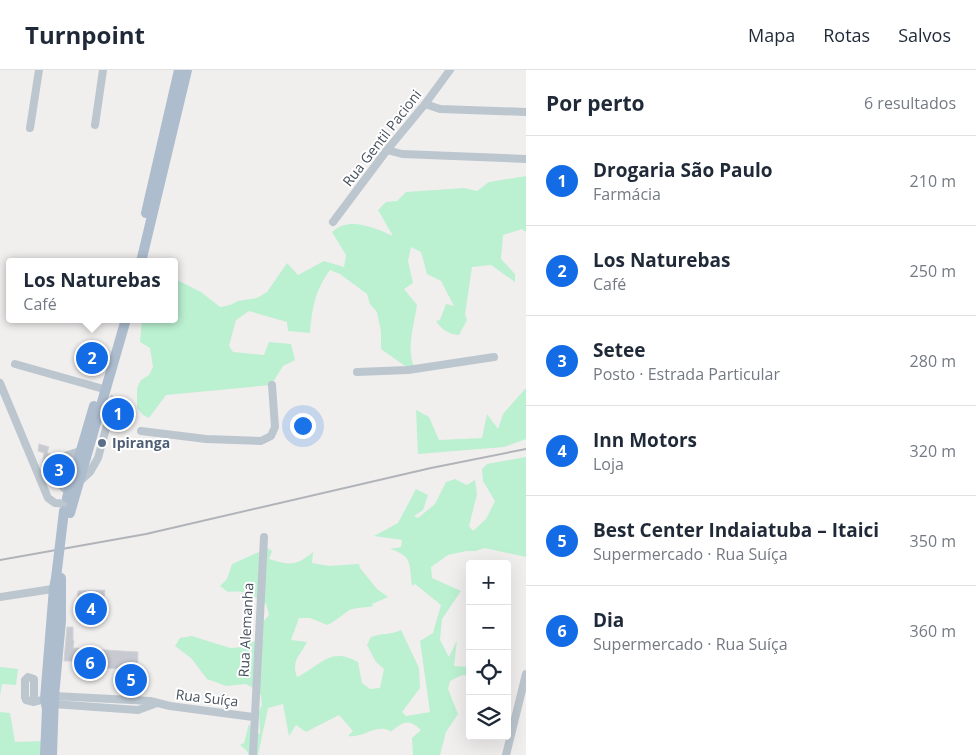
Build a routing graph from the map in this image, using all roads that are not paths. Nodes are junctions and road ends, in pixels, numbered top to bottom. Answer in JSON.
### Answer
{"nodes":[{"id":1,"x":39,"y":70,"type":"edge"},
{"id":2,"x":103,"y":70,"type":"edge"},
{"id":3,"x":179,"y":70,"type":"edge"},
{"id":4,"x":188,"y":70,"type":"edge"},
{"id":5,"x":450,"y":70,"type":"edge"},
{"id":6,"x":426,"y":104,"type":"junction"},
{"id":7,"x":526,"y":112,"type":"edge"},
{"id":8,"x":95,"y":125,"type":"dead end"},
{"id":9,"x":30,"y":128,"type":"dead end"},
{"id":10,"x":387,"y":150,"type":"junction"},
{"id":11,"x":526,"y":159,"type":"edge"},
{"id":12,"x":333,"y":222,"type":"dead end"},
{"id":13,"x":135,"y":258,"type":"edge"},
{"id":14,"x":141,"y":258,"type":"edge"},
{"id":15,"x":119,"y":323,"type":"edge"},
{"id":16,"x":125,"y":323,"type":"edge"},
{"id":17,"x":494,"y":357,"type":"dead end"},
{"id":18,"x":15,"y":364,"type":"dead end"},
{"id":19,"x":357,"y":372,"type":"dead end"},
{"id":20,"x":0,"y":383,"type":"edge"},
{"id":21,"x":272,"y":385,"type":"dead end"},
{"id":22,"x":100,"y":388,"type":"junction"},
{"id":23,"x":142,"y":431,"type":"dead end"},
{"id":24,"x":68,"y":508,"type":"junction"},
{"id":25,"x":264,"y":537,"type":"dead end"},
{"id":26,"x":58,"y":583,"type":"junction"},
{"id":27,"x":0,"y":597,"type":"edge"},
{"id":28,"x":526,"y":674,"type":"edge"},
{"id":29,"x":130,"y":700,"type":"junction"},
{"id":30,"x":79,"y":701,"type":"junction"},
{"id":31,"x":34,"y":702,"type":"dead end"},
{"id":32,"x":50,"y":702,"type":"junction"},
{"id":33,"x":159,"y":703,"type":"junction"},
{"id":34,"x":130,"y":709,"type":"junction"},
{"id":35,"x":254,"y":717,"type":"junction"},
{"id":36,"x":45,"y":755,"type":"edge"},
{"id":37,"x":52,"y":755,"type":"edge"},
{"id":38,"x":252,"y":755,"type":"edge"},
{"id":39,"x":506,"y":755,"type":"edge"}],
"edges":[{"from":1,"to":9,"type":"street"},
{"from":2,"to":8,"type":"street"},
{"from":3,"to":13,"type":"main road"},
{"from":4,"to":14,"type":"main road"},
{"from":5,"to":6,"type":"street","name":"Rua Gentil Pacioni"},
{"from":6,"to":7,"type":"street"},
{"from":6,"to":10,"type":"street","name":"Rua Gentil Pacioni"},
{"from":10,"to":11,"type":"street"},
{"from":10,"to":12,"type":"street","name":"Rua Gentil Pacioni"},
{"from":15,"to":22,"type":"main road"},
{"from":16,"to":24,"type":"main road"},
{"from":17,"to":19,"type":"street"},
{"from":18,"to":22,"type":"street"},
{"from":20,"to":24,"type":"street"},
{"from":21,"to":23,"type":"street"},
{"from":22,"to":24,"type":"main road"},
{"from":24,"to":26,"type":"main road"},
{"from":25,"to":35,"type":"street","name":"Rua Alemanha"},
{"from":26,"to":27,"type":"street"},
{"from":26,"to":32,"type":"main road"},
{"from":26,"to":32,"type":"main road"},
{"from":28,"to":39,"type":"street"},
{"from":29,"to":30,"type":"street","name":"Rua Suíça"},
{"from":29,"to":33,"type":"street","name":"Rua Suíça"},
{"from":29,"to":34,"type":"street"},
{"from":30,"to":32,"type":"street","name":"Rua Suíça"},
{"from":30,"to":34,"type":"street","name":"Rua Suíça"},
{"from":31,"to":32,"type":"street","name":"Rua Suíça"},
{"from":32,"to":36,"type":"main road"},
{"from":32,"to":37,"type":"main road"},
{"from":33,"to":34,"type":"street","name":"Rua Suíça"},
{"from":33,"to":35,"type":"street","name":"Rua Suíça"},
{"from":35,"to":38,"type":"street","name":"Rua Alemanha"}]}
